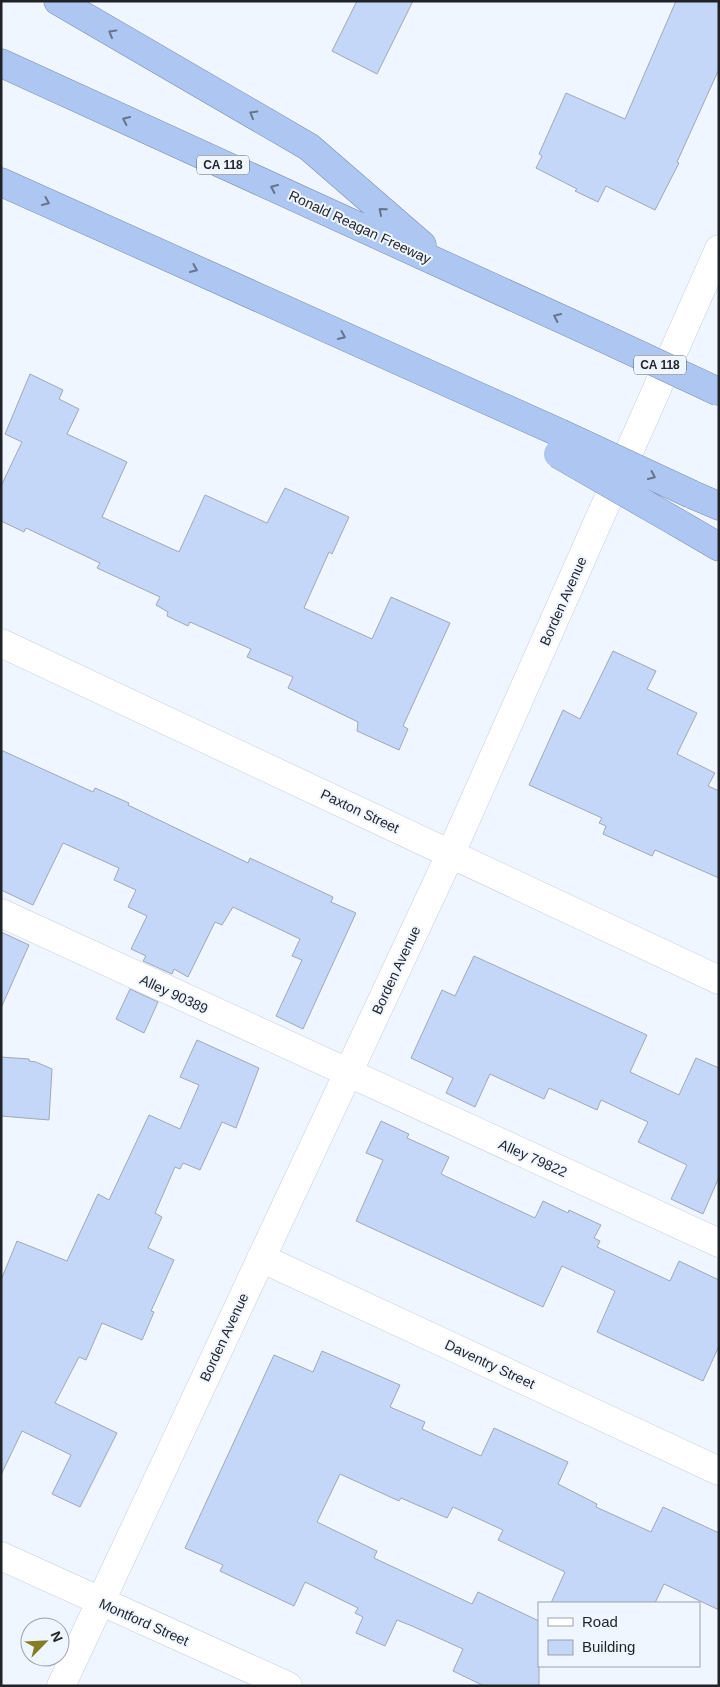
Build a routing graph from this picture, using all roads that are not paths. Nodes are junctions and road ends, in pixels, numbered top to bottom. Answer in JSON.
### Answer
{"nodes":[{"id":1,"x":58,"y":1,"type":"edge"},
{"id":2,"x":1,"y":63,"type":"edge"},
{"id":3,"x":1,"y":182,"type":"edge"},
{"id":4,"x":719,"y":249,"type":"edge"},
{"id":5,"x":446,"y":266,"type":"junction"},
{"id":6,"x":719,"y":392,"type":"edge"},
{"id":7,"x":559,"y":444,"type":"junction"},
{"id":8,"x":719,"y":506,"type":"edge"},
{"id":9,"x":719,"y":547,"type":"edge"},
{"id":10,"x":1,"y":643,"type":"edge"},
{"id":11,"x":451,"y":853,"type":"junction"},
{"id":12,"x":1,"y":913,"type":"edge"},
{"id":13,"x":719,"y":980,"type":"edge"},
{"id":14,"x":347,"y":1074,"type":"junction"},
{"id":15,"x":719,"y":1243,"type":"edge"},
{"id":16,"x":261,"y":1258,"type":"junction"},
{"id":17,"x":719,"y":1471,"type":"edge"},
{"id":18,"x":1,"y":1556,"type":"edge"},
{"id":19,"x":100,"y":1602,"type":"junction"},
{"id":20,"x":61,"y":1686,"type":"edge"},
{"id":21,"x":288,"y":1686,"type":"edge"}],
"edges":[{"from":5,"to":1,"type":"highway","one_way":true},
{"from":5,"to":2,"type":"highway","name":"Ronald Reagan Freeway","number":"CA 118","one_way":true},
{"from":3,"to":7,"type":"highway","one_way":true},
{"from":4,"to":11,"type":"street","name":"Borden Avenue"},
{"from":6,"to":5,"type":"highway","name":"Ronald Reagan Freeway","number":"CA 118","one_way":true,"bridge":true},
{"from":7,"to":8,"type":"highway","one_way":true,"bridge":true},
{"from":7,"to":9,"type":"highway","bridge":true},
{"from":10,"to":11,"type":"street","name":"Paxton Street"},
{"from":11,"to":13,"type":"street","name":"Paxton Street"},
{"from":11,"to":14,"type":"street","name":"Borden Avenue"},
{"from":12,"to":14,"type":"street","name":"Alley 90389"},
{"from":14,"to":15,"type":"street","name":"Alley 79822"},
{"from":14,"to":16,"type":"street","name":"Borden Avenue"},
{"from":16,"to":17,"type":"street","name":"Daventry Street"},
{"from":16,"to":19,"type":"street","name":"Borden Avenue"},
{"from":18,"to":19,"type":"street","name":"Montford Street"},
{"from":19,"to":20,"type":"street","name":"Borden Avenue"},
{"from":19,"to":21,"type":"street","name":"Montford Street"}]}
